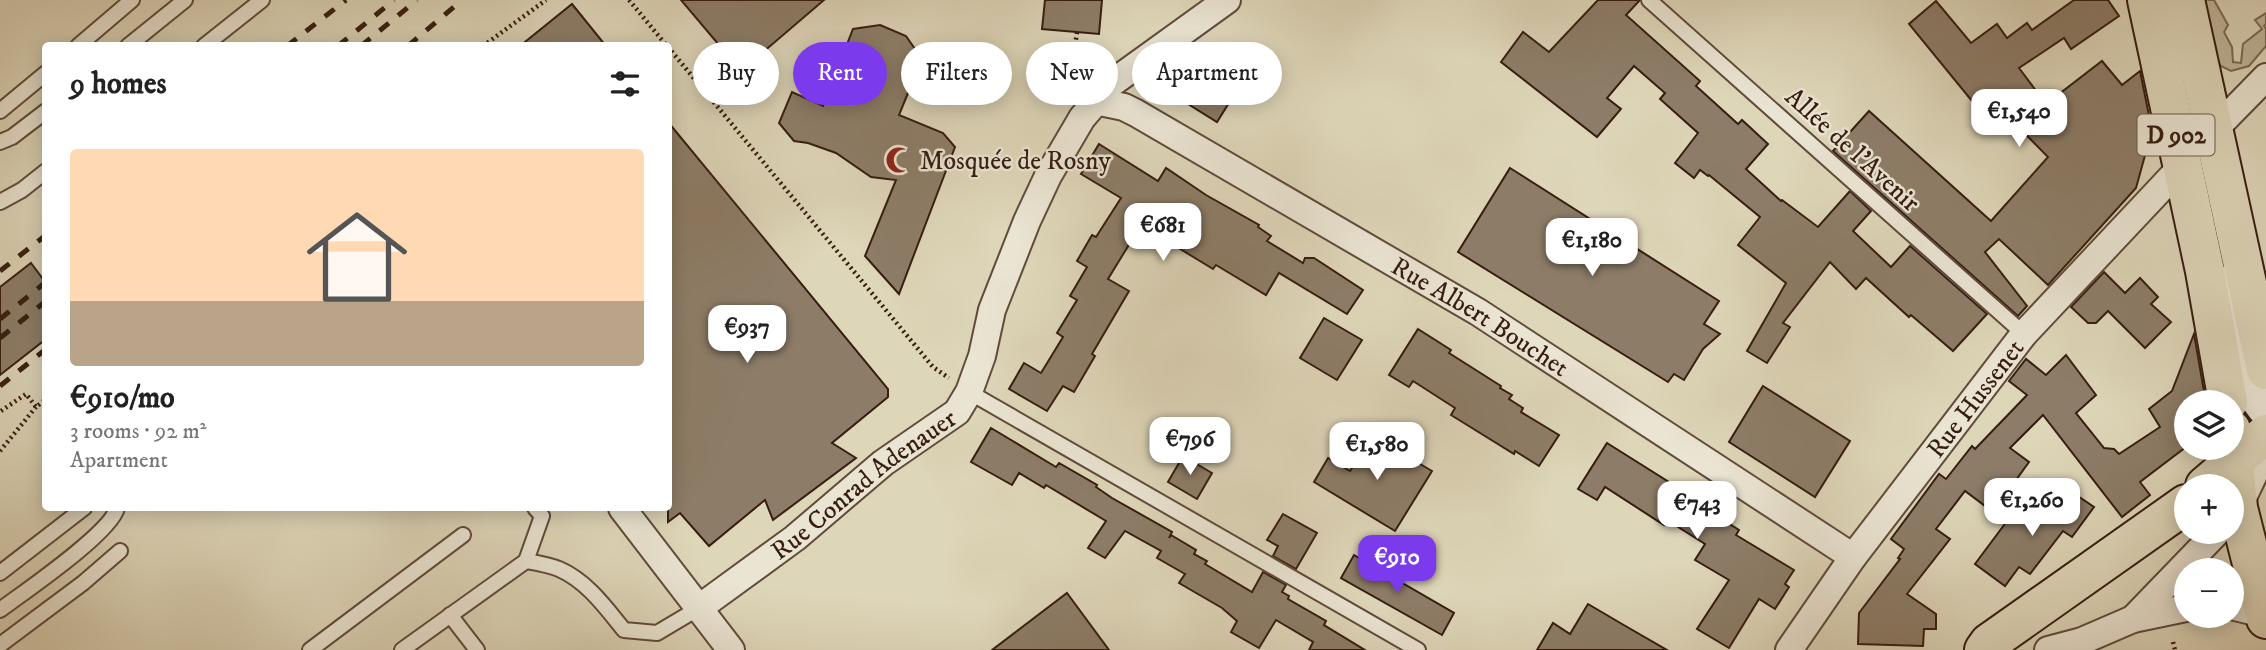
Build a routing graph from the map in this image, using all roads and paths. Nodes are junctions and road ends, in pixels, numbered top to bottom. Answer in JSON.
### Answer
{"nodes":[{"id":1,"x":132,"y":0,"type":"edge"},
{"id":2,"x":185,"y":0,"type":"edge"},
{"id":3,"x":262,"y":0,"type":"edge"},
{"id":4,"x":545,"y":0,"type":"edge"},
{"id":5,"x":629,"y":0,"type":"edge"},
{"id":6,"x":1227,"y":0,"type":"edge"},
{"id":7,"x":1649,"y":0,"type":"edge"},
{"id":8,"x":2147,"y":0,"type":"edge"},
{"id":9,"x":2185,"y":0,"type":"edge"},
{"id":10,"x":242,"y":6,"type":"edge"},
{"id":11,"x":1077,"y":32,"type":"dead end"},
{"id":12,"x":83,"y":42,"type":"edge"},
{"id":13,"x":133,"y":42,"type":"edge"},
{"id":14,"x":208,"y":42,"type":"edge"},
{"id":15,"x":487,"y":42,"type":"edge"},
{"id":16,"x":665,"y":42,"type":"edge"},
{"id":17,"x":672,"y":51,"type":"edge"},
{"id":18,"x":42,"y":76,"type":"edge"},
{"id":19,"x":2266,"y":77,"type":"edge"},
{"id":20,"x":1088,"y":110,"type":"junction"},
{"id":21,"x":0,"y":111,"type":"edge"},
{"id":22,"x":42,"y":114,"type":"edge"},
{"id":23,"x":2214,"y":130,"type":"junction"},
{"id":24,"x":0,"y":142,"type":"edge"},
{"id":25,"x":2183,"y":164,"type":"junction"},
{"id":26,"x":42,"y":174,"type":"edge"},
{"id":27,"x":0,"y":202,"type":"edge"},
{"id":28,"x":2205,"y":271,"type":"junction"},
{"id":29,"x":2024,"y":334,"type":"junction"},
{"id":30,"x":2266,"y":370,"type":"edge"},
{"id":31,"x":2226,"y":390,"type":"edge"},
{"id":32,"x":970,"y":392,"type":"junction"},
{"id":33,"x":42,"y":403,"type":"edge"},
{"id":34,"x":36,"y":407,"type":"junction"},
{"id":35,"x":2266,"y":407,"type":"edge"},
{"id":36,"x":1,"y":411,"type":"edge"},
{"id":37,"x":2266,"y":434,"type":"edge"},
{"id":38,"x":2244,"y":447,"type":"edge"},
{"id":39,"x":0,"y":451,"type":"edge"},
{"id":40,"x":2231,"y":460,"type":"edge"},
{"id":41,"x":2217,"y":474,"type":"edge"},
{"id":42,"x":80,"y":511,"type":"edge"},
{"id":43,"x":116,"y":511,"type":"edge"},
{"id":44,"x":538,"y":511,"type":"edge"},
{"id":45,"x":624,"y":511,"type":"edge"},
{"id":46,"x":2174,"y":512,"type":"edge"},
{"id":47,"x":2244,"y":526,"type":"edge"},
{"id":48,"x":463,"y":536,"type":"dead end"},
{"id":49,"x":2266,"y":541,"type":"edge"},
{"id":50,"x":2203,"y":544,"type":"edge"},
{"id":51,"x":2236,"y":544,"type":"edge"},
{"id":52,"x":120,"y":551,"type":"dead end"},
{"id":53,"x":1853,"y":557,"type":"junction"},
{"id":54,"x":526,"y":561,"type":"junction"},
{"id":55,"x":0,"y":573,"type":"edge"},
{"id":56,"x":699,"y":608,"type":"junction"},
{"id":57,"x":0,"y":610,"type":"edge"},
{"id":58,"x":2174,"y":610,"type":"edge"},
{"id":59,"x":2254,"y":613,"type":"edge"},
{"id":60,"x":450,"y":615,"type":"junction"},
{"id":61,"x":2133,"y":619,"type":"junction"},
{"id":62,"x":2173,"y":642,"type":"dead end"},
{"id":63,"x":0,"y":645,"type":"edge"},
{"id":64,"x":310,"y":650,"type":"edge"},
{"id":65,"x":402,"y":650,"type":"edge"},
{"id":66,"x":477,"y":650,"type":"edge"},
{"id":67,"x":732,"y":650,"type":"edge"},
{"id":68,"x":1418,"y":650,"type":"edge"},
{"id":69,"x":1789,"y":650,"type":"edge"},
{"id":70,"x":1984,"y":650,"type":"edge"},
{"id":71,"x":2048,"y":650,"type":"edge"},
{"id":72,"x":2175,"y":650,"type":"edge"}],
"edges":[{"from":1,"to":12,"type":"lane"},
{"from":2,"to":13,"type":"lane"},
{"from":3,"to":10,"type":"lane"},
{"from":4,"to":15,"type":"path"},
{"from":5,"to":16,"type":"path"},
{"from":6,"to":20,"type":"street","name":"Rue Conrad Adenauer"},
{"from":7,"to":29,"type":"lane","name":"Allée de l'Avenir"},
{"from":8,"to":25,"type":"main road","number":"D 902"},
{"from":9,"to":23,"type":"main road","number":"D 902"},
{"from":10,"to":14,"type":"lane"},
{"from":11,"to":20,"type":"path"},
{"from":17,"to":32,"type":"path"},
{"from":18,"to":21,"type":"lane"},
{"from":19,"to":23,"type":"street"},
{"from":20,"to":32,"type":"street","name":"Rue Conrad Adenauer"},
{"from":20,"to":53,"type":"street","name":"Rue Albert Bouchet"},
{"from":22,"to":24,"type":"lane"},
{"from":23,"to":30,"type":"main road","number":"D 902"},
{"from":25,"to":28,"type":"main road","number":"D 902"},
{"from":25,"to":29,"type":"street","name":"Rue Hussenet"},
{"from":26,"to":27,"type":"lane"},
{"from":28,"to":31,"type":"main road","number":"D 902"},
{"from":28,"to":35,"type":"main road"},
{"from":29,"to":53,"type":"street","name":"Rue Hussenet"},
{"from":32,"to":56,"type":"street","name":"Rue Conrad Adenauer"},
{"from":32,"to":68,"type":"lane"},
{"from":33,"to":34,"type":"path"},
{"from":34,"to":36,"type":"path"},
{"from":34,"to":39,"type":"path"},
{"from":37,"to":38,"type":"main road"},
{"from":40,"to":41,"type":"main road"},
{"from":42,"to":55,"type":"lane"},
{"from":43,"to":57,"type":"lane"},
{"from":44,"to":54,"type":"lane"},
{"from":45,"to":56,"type":"street"},
{"from":46,"to":70,"type":"main road"},
{"from":47,"to":49,"type":"main road"},
{"from":48,"to":64,"type":"lane"},
{"from":50,"to":61,"type":"street"},
{"from":51,"to":59,"type":"main road"},
{"from":52,"to":63,"type":"lane"},
{"from":53,"to":69,"type":"street","name":"Rue Hussenet"},
{"from":54,"to":56,"type":"lane"},
{"from":54,"to":60,"type":"lane"},
{"from":56,"to":67,"type":"street"},
{"from":58,"to":61,"type":"street"},
{"from":60,"to":65,"type":"lane"},
{"from":60,"to":66,"type":"lane"},
{"from":61,"to":71,"type":"street"},
{"from":62,"to":72,"type":"path"}]}
